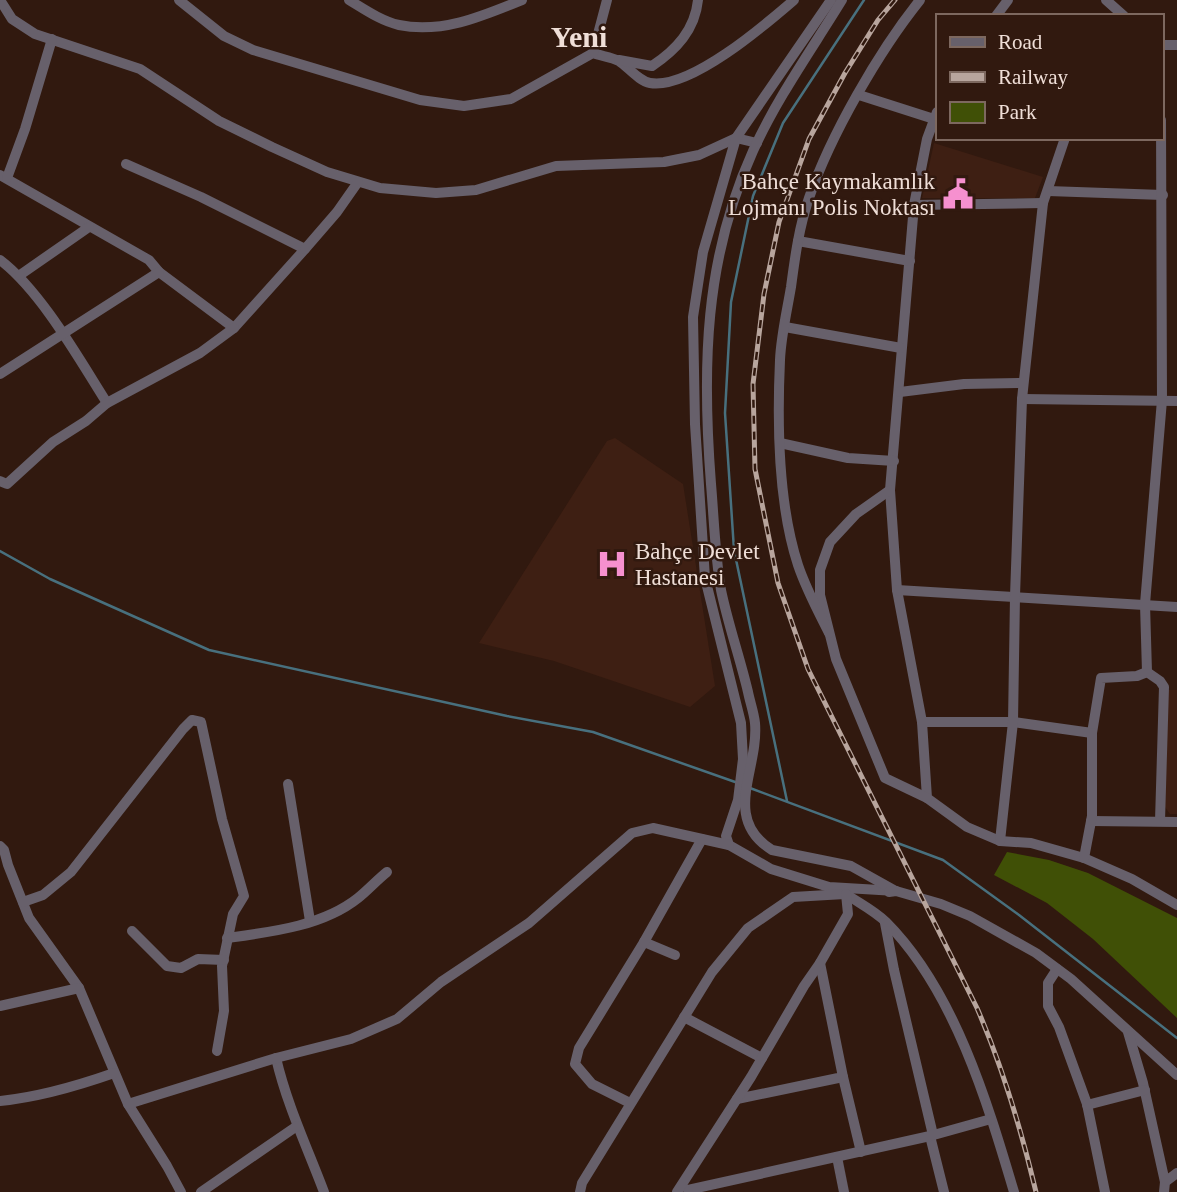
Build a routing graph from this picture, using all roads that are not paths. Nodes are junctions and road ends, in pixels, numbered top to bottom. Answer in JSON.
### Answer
{"nodes":[{"id":1,"x":0,"y":0,"type":"edge"},
{"id":2,"x":179,"y":0,"type":"edge"},
{"id":3,"x":349,"y":0,"type":"edge"},
{"id":4,"x":522,"y":0,"type":"edge"},
{"id":5,"x":607,"y":0,"type":"edge"},
{"id":6,"x":698,"y":0,"type":"edge"},
{"id":7,"x":794,"y":0,"type":"edge"},
{"id":8,"x":831,"y":0,"type":"edge"},
{"id":9,"x":842,"y":0,"type":"edge"},
{"id":10,"x":920,"y":0,"type":"edge"},
{"id":11,"x":1106,"y":0,"type":"edge"},
{"id":12,"x":1122,"y":14,"type":"edge"},
{"id":13,"x":52,"y":39,"type":"junction"},
{"id":14,"x":593,"y":53,"type":"junction"},
{"id":15,"x":617,"y":60,"type":"junction"},
{"id":16,"x":859,"y":95,"type":"junction"},
{"id":17,"x":936,"y":116,"type":"edge"},
{"id":18,"x":736,"y":138,"type":"junction"},
{"id":19,"x":1064,"y":140,"type":"edge"},
{"id":20,"x":1162,"y":140,"type":"edge"},
{"id":21,"x":757,"y":143,"type":"junction"},
{"id":22,"x":126,"y":164,"type":"dead end"},
{"id":23,"x":4,"y":176,"type":"edge"},
{"id":24,"x":358,"y":182,"type":"junction"},
{"id":25,"x":1048,"y":191,"type":"junction"},
{"id":26,"x":1163,"y":195,"type":"junction"},
{"id":27,"x":1043,"y":203,"type":"junction"},
{"id":28,"x":914,"y":205,"type":"junction"},
{"id":29,"x":89,"y":227,"type":"junction"},
{"id":30,"x":798,"y":241,"type":"junction"},
{"id":31,"x":305,"y":249,"type":"junction"},
{"id":32,"x":0,"y":260,"type":"edge"},
{"id":33,"x":911,"y":261,"type":"junction"},
{"id":34,"x":159,"y":272,"type":"junction"},
{"id":35,"x":20,"y":275,"type":"junction"},
{"id":36,"x":785,"y":327,"type":"junction"},
{"id":37,"x":234,"y":328,"type":"junction"},
{"id":38,"x":63,"y":333,"type":"junction"},
{"id":39,"x":901,"y":348,"type":"junction"},
{"id":40,"x":0,"y":374,"type":"edge"},
{"id":41,"x":1023,"y":383,"type":"junction"},
{"id":42,"x":900,"y":393,"type":"junction"},
{"id":43,"x":1021,"y":398,"type":"junction"},
{"id":44,"x":1162,"y":400,"type":"junction"},
{"id":45,"x":1177,"y":401,"type":"edge"},
{"id":46,"x":107,"y":403,"type":"junction"},
{"id":47,"x":780,"y":443,"type":"junction"},
{"id":48,"x":894,"y":461,"type":"junction"},
{"id":49,"x":0,"y":481,"type":"edge"},
{"id":50,"x":890,"y":489,"type":"junction"},
{"id":51,"x":897,"y":590,"type":"junction"},
{"id":52,"x":1015,"y":596,"type":"junction"},
{"id":53,"x":1145,"y":604,"type":"junction"},
{"id":54,"x":1177,"y":607,"type":"edge"},
{"id":55,"x":829,"y":633,"type":"junction"},
{"id":56,"x":1147,"y":672,"type":"junction"},
{"id":57,"x":922,"y":722,"type":"junction"},
{"id":58,"x":1013,"y":722,"type":"junction"},
{"id":59,"x":1092,"y":733,"type":"junction"},
{"id":60,"x":747,"y":762,"type":"junction"},
{"id":61,"x":288,"y":784,"type":"dead end"},
{"id":62,"x":927,"y":798,"type":"junction"},
{"id":63,"x":741,"y":799,"type":"junction"},
{"id":64,"x":1091,"y":821,"type":"junction"},
{"id":65,"x":1160,"y":821,"type":"junction"},
{"id":66,"x":1177,"y":822,"type":"edge"},
{"id":67,"x":702,"y":838,"type":"junction"},
{"id":68,"x":1000,"y":841,"type":"junction"},
{"id":69,"x":729,"y":845,"type":"junction"},
{"id":70,"x":1,"y":852,"type":"edge"},
{"id":71,"x":1084,"y":858,"type":"junction"},
{"id":72,"x":387,"y":872,"type":"dead end"},
{"id":73,"x":896,"y":891,"type":"junction"},
{"id":74,"x":846,"y":894,"type":"junction"},
{"id":75,"x":23,"y":902,"type":"junction"},
{"id":76,"x":1177,"y":905,"type":"edge"},
{"id":77,"x":310,"y":921,"type":"junction"},
{"id":78,"x":885,"y":921,"type":"junction"},
{"id":79,"x":132,"y":931,"type":"dead end"},
{"id":80,"x":227,"y":939,"type":"junction"},
{"id":81,"x":644,"y":942,"type":"junction"},
{"id":82,"x":675,"y":955,"type":"dead end"},
{"id":83,"x":224,"y":960,"type":"junction"},
{"id":84,"x":820,"y":963,"type":"junction"},
{"id":85,"x":1057,"y":969,"type":"junction"},
{"id":86,"x":79,"y":988,"type":"junction"},
{"id":87,"x":1,"y":1005,"type":"edge"},
{"id":88,"x":684,"y":1017,"type":"junction"},
{"id":89,"x":1127,"y":1030,"type":"junction"},
{"id":90,"x":218,"y":1051,"type":"dead end"},
{"id":91,"x":276,"y":1058,"type":"junction"},
{"id":92,"x":762,"y":1058,"type":"junction"},
{"id":93,"x":114,"y":1073,"type":"junction"},
{"id":94,"x":1177,"y":1075,"type":"edge"},
{"id":95,"x":842,"y":1077,"type":"junction"},
{"id":96,"x":1145,"y":1090,"type":"junction"},
{"id":97,"x":737,"y":1099,"type":"junction"},
{"id":98,"x":0,"y":1101,"type":"edge"},
{"id":99,"x":630,"y":1103,"type":"junction"},
{"id":100,"x":128,"y":1104,"type":"junction"},
{"id":101,"x":1087,"y":1105,"type":"junction"},
{"id":102,"x":991,"y":1119,"type":"junction"},
{"id":103,"x":297,"y":1126,"type":"junction"},
{"id":104,"x":931,"y":1135,"type":"junction"},
{"id":105,"x":861,"y":1152,"type":"junction"},
{"id":106,"x":837,"y":1157,"type":"junction"},
{"id":107,"x":1177,"y":1173,"type":"edge"},
{"id":108,"x":1165,"y":1187,"type":"edge"},
{"id":109,"x":685,"y":1189,"type":"edge"},
{"id":110,"x":181,"y":1192,"type":"edge"},
{"id":111,"x":201,"y":1192,"type":"edge"},
{"id":112,"x":324,"y":1192,"type":"edge"},
{"id":113,"x":580,"y":1192,"type":"edge"},
{"id":114,"x":844,"y":1192,"type":"edge"},
{"id":115,"x":944,"y":1192,"type":"edge"},
{"id":116,"x":1014,"y":1192,"type":"edge"},
{"id":117,"x":1105,"y":1192,"type":"edge"}],
"edges":[{"from":1,"to":13,"type":"street"},
{"from":2,"to":14,"type":"street"},
{"from":3,"to":4,"type":"street"},
{"from":5,"to":14,"type":"street"},
{"from":6,"to":15,"type":"street"},
{"from":7,"to":15,"type":"street"},
{"from":8,"to":18,"type":"street"},
{"from":9,"to":21,"type":"street"},
{"from":10,"to":16,"type":"street"},
{"from":11,"to":12,"type":"street"},
{"from":13,"to":23,"type":"street"},
{"from":13,"to":24,"type":"street"},
{"from":14,"to":15,"type":"street"},
{"from":16,"to":17,"type":"street"},
{"from":16,"to":30,"type":"street"},
{"from":17,"to":28,"type":"street"},
{"from":18,"to":21,"type":"street"},
{"from":18,"to":24,"type":"street"},
{"from":18,"to":60,"type":"street"},
{"from":19,"to":25,"type":"street"},
{"from":20,"to":26,"type":"street"},
{"from":21,"to":60,"type":"street"},
{"from":22,"to":31,"type":"street"},
{"from":23,"to":29,"type":"street"},
{"from":24,"to":31,"type":"street"},
{"from":25,"to":26,"type":"street"},
{"from":25,"to":27,"type":"street"},
{"from":26,"to":44,"type":"street"},
{"from":27,"to":28,"type":"street"},
{"from":27,"to":41,"type":"street"},
{"from":28,"to":33,"type":"street"},
{"from":29,"to":34,"type":"street"},
{"from":29,"to":35,"type":"street"},
{"from":30,"to":33,"type":"street"},
{"from":30,"to":36,"type":"street"},
{"from":31,"to":37,"type":"street"},
{"from":32,"to":35,"type":"street"},
{"from":33,"to":39,"type":"street"},
{"from":34,"to":37,"type":"street"},
{"from":34,"to":38,"type":"street"},
{"from":35,"to":38,"type":"street"},
{"from":36,"to":39,"type":"street"},
{"from":36,"to":47,"type":"street"},
{"from":37,"to":46,"type":"street"},
{"from":38,"to":40,"type":"street"},
{"from":38,"to":46,"type":"street"},
{"from":39,"to":42,"type":"street"},
{"from":41,"to":42,"type":"street"},
{"from":41,"to":43,"type":"street"},
{"from":42,"to":48,"type":"street"},
{"from":43,"to":44,"type":"street"},
{"from":43,"to":52,"type":"street"},
{"from":44,"to":45,"type":"street"},
{"from":44,"to":53,"type":"street"},
{"from":46,"to":49,"type":"street"},
{"from":47,"to":48,"type":"street"},
{"from":47,"to":55,"type":"street"},
{"from":48,"to":50,"type":"street"},
{"from":50,"to":51,"type":"street"},
{"from":50,"to":55,"type":"street"},
{"from":51,"to":52,"type":"street"},
{"from":51,"to":57,"type":"street"},
{"from":52,"to":53,"type":"street"},
{"from":52,"to":58,"type":"street"},
{"from":53,"to":54,"type":"street"},
{"from":53,"to":56,"type":"street"},
{"from":55,"to":62,"type":"street"},
{"from":56,"to":59,"type":"street"},
{"from":56,"to":65,"type":"street"},
{"from":57,"to":58,"type":"street"},
{"from":57,"to":62,"type":"street"},
{"from":58,"to":59,"type":"street"},
{"from":58,"to":68,"type":"street"},
{"from":59,"to":64,"type":"street"},
{"from":60,"to":63,"type":"street"},
{"from":61,"to":77,"type":"street"},
{"from":62,"to":68,"type":"street"},
{"from":63,"to":69,"type":"street"},
{"from":63,"to":73,"type":"street"},
{"from":64,"to":65,"type":"street"},
{"from":64,"to":71,"type":"street"},
{"from":65,"to":66,"type":"street"},
{"from":67,"to":69,"type":"street"},
{"from":67,"to":81,"type":"street"},
{"from":67,"to":91,"type":"street"},
{"from":68,"to":71,"type":"street"},
{"from":69,"to":73,"type":"street"},
{"from":70,"to":75,"type":"street"},
{"from":71,"to":76,"type":"street"},
{"from":72,"to":77,"type":"street"},
{"from":73,"to":74,"type":"street"},
{"from":73,"to":85,"type":"street"},
{"from":74,"to":78,"type":"street"},
{"from":74,"to":84,"type":"street"},
{"from":74,"to":88,"type":"street"},
{"from":75,"to":80,"type":"street"},
{"from":75,"to":86,"type":"street"},
{"from":77,"to":80,"type":"street"},
{"from":78,"to":102,"type":"street"},
{"from":78,"to":104,"type":"street"},
{"from":79,"to":83,"type":"street"},
{"from":80,"to":83,"type":"street"},
{"from":81,"to":82,"type":"street"},
{"from":81,"to":99,"type":"street"},
{"from":83,"to":90,"type":"street"},
{"from":84,"to":92,"type":"street"},
{"from":84,"to":95,"type":"street"},
{"from":85,"to":89,"type":"street"},
{"from":85,"to":101,"type":"street"},
{"from":86,"to":87,"type":"street"},
{"from":86,"to":93,"type":"street"},
{"from":88,"to":92,"type":"street"},
{"from":88,"to":99,"type":"street"},
{"from":89,"to":94,"type":"street"},
{"from":89,"to":96,"type":"street"},
{"from":91,"to":100,"type":"street"},
{"from":91,"to":103,"type":"street"},
{"from":92,"to":97,"type":"street"},
{"from":93,"to":98,"type":"street"},
{"from":93,"to":100,"type":"street"},
{"from":95,"to":97,"type":"street"},
{"from":95,"to":105,"type":"street"},
{"from":96,"to":101,"type":"street"},
{"from":96,"to":108,"type":"street"},
{"from":97,"to":109,"type":"street"},
{"from":99,"to":113,"type":"street"},
{"from":100,"to":110,"type":"street"},
{"from":101,"to":117,"type":"street"},
{"from":102,"to":104,"type":"street"},
{"from":102,"to":116,"type":"street"},
{"from":103,"to":111,"type":"street"},
{"from":103,"to":112,"type":"street"},
{"from":104,"to":105,"type":"street"},
{"from":104,"to":115,"type":"street"},
{"from":105,"to":106,"type":"street"},
{"from":106,"to":109,"type":"street"},
{"from":106,"to":114,"type":"street"},
{"from":107,"to":108,"type":"street"}]}
